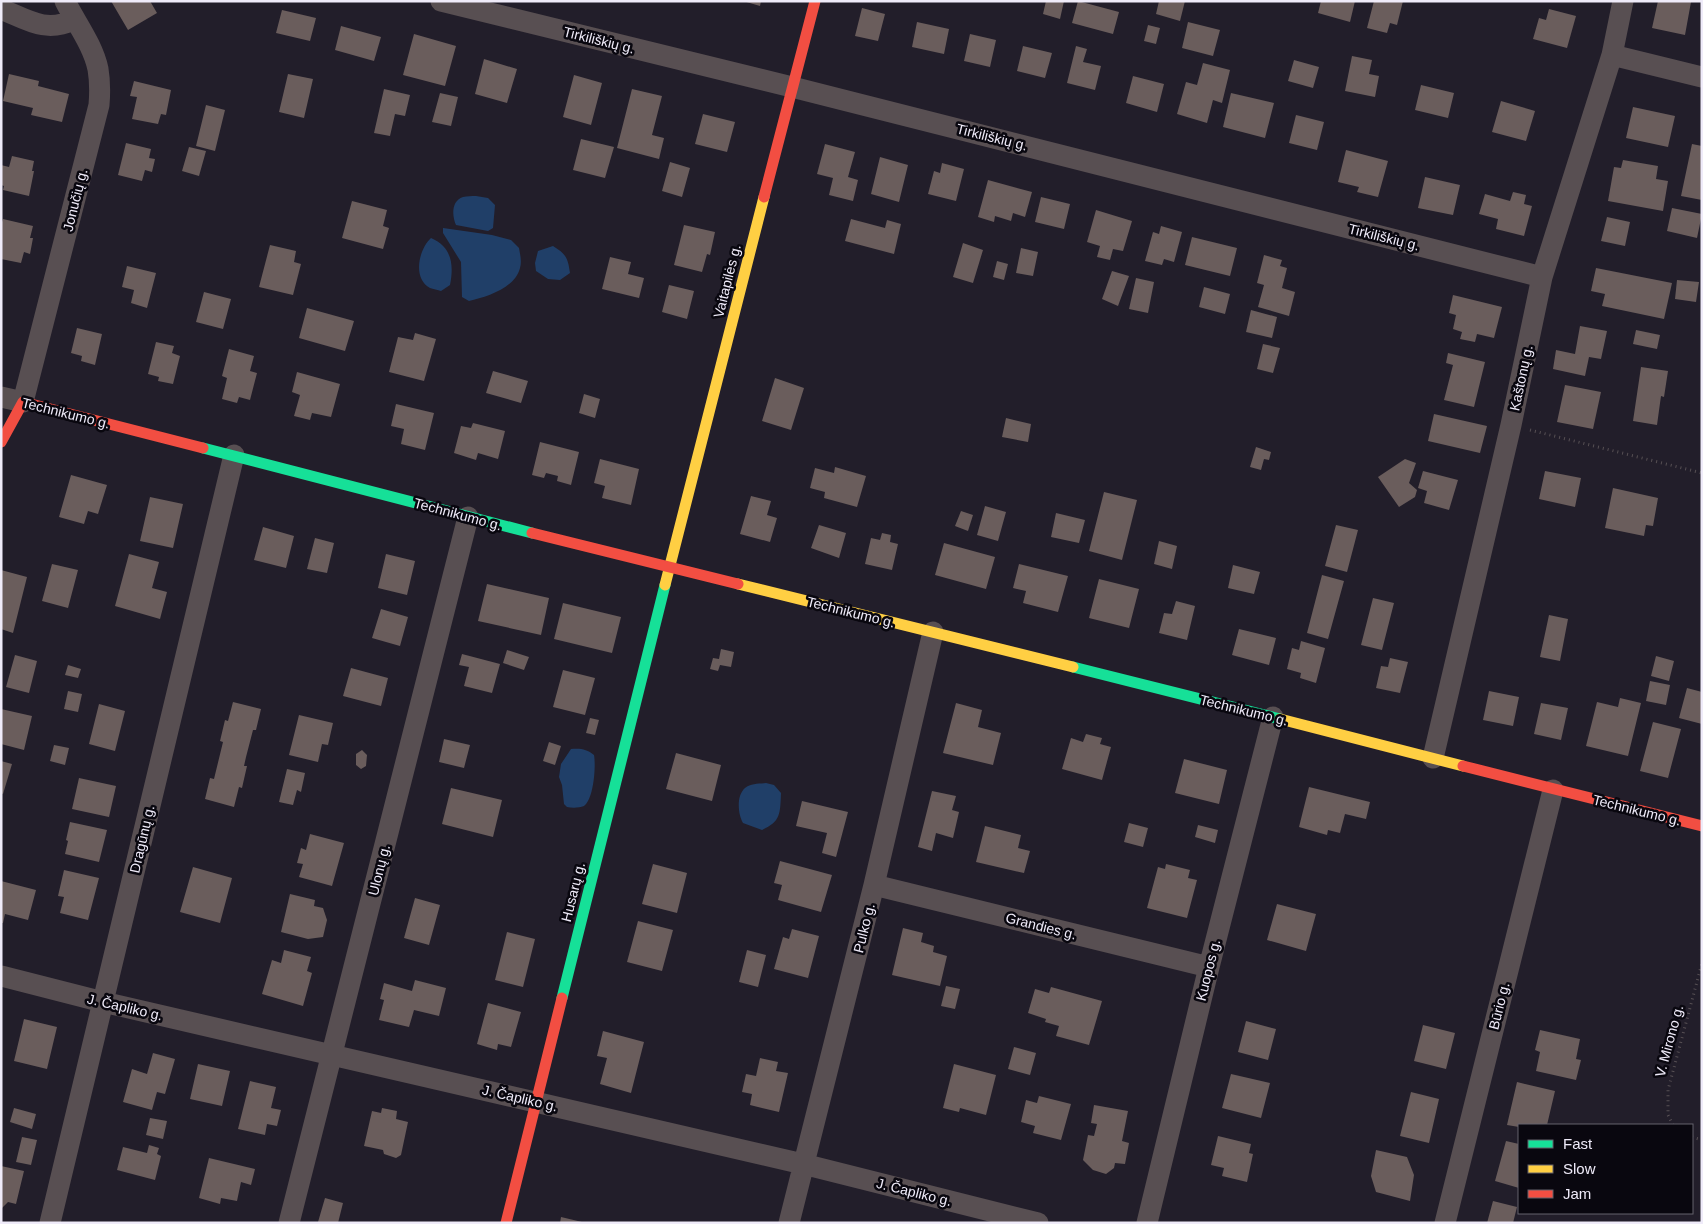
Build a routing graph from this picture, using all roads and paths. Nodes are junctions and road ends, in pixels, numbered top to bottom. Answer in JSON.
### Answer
{"nodes":[{"id":1,"x":441,"y":1,"type":"edge"},
{"id":2,"x":815,"y":1,"type":"edge"},
{"id":3,"x":1623,"y":1,"type":"edge"},
{"id":4,"x":1,"y":9,"type":"edge"},
{"id":5,"x":69,"y":10,"type":"edge"},
{"id":6,"x":1612,"y":55,"type":"junction"},
{"id":7,"x":1702,"y":77,"type":"edge"},
{"id":8,"x":792,"y":87,"type":"junction"},
{"id":9,"x":1542,"y":277,"type":"junction"},
{"id":10,"x":1,"y":397,"type":"edge"},
{"id":11,"x":23,"y":402,"type":"junction"},
{"id":12,"x":1510,"y":425,"type":"junction"},
{"id":13,"x":1,"y":442,"type":"edge"},
{"id":14,"x":234,"y":455,"type":"junction"},
{"id":15,"x":1702,"y":473,"type":"edge"},
{"id":16,"x":468,"y":517,"type":"junction"},
{"id":17,"x":669,"y":568,"type":"junction"},
{"id":18,"x":933,"y":632,"type":"junction"},
{"id":19,"x":1273,"y":717,"type":"junction"},
{"id":20,"x":1433,"y":758,"type":"junction"},
{"id":21,"x":1553,"y":790,"type":"junction"},
{"id":22,"x":1702,"y":826,"type":"edge"},
{"id":23,"x":874,"y":885,"type":"junction"},
{"id":24,"x":1702,"y":962,"type":"edge"},
{"id":25,"x":1209,"y":967,"type":"junction"},
{"id":26,"x":1,"y":976,"type":"edge"},
{"id":27,"x":102,"y":1002,"type":"junction"},
{"id":28,"x":331,"y":1056,"type":"junction"},
{"id":29,"x":537,"y":1102,"type":"junction"},
{"id":30,"x":1673,"y":1124,"type":"edge"},
{"id":31,"x":803,"y":1164,"type":"junction"},
{"id":32,"x":50,"y":1223,"type":"edge"},
{"id":33,"x":289,"y":1223,"type":"edge"},
{"id":34,"x":506,"y":1223,"type":"edge"},
{"id":35,"x":789,"y":1223,"type":"edge"},
{"id":36,"x":1038,"y":1223,"type":"edge"},
{"id":37,"x":1147,"y":1223,"type":"edge"},
{"id":38,"x":1445,"y":1223,"type":"edge"}],
"edges":[{"from":1,"to":8,"type":"street","name":"Tirkiliškių g."},
{"from":2,"to":8,"type":"street","name":"Vaitapilės g."},
{"from":3,"to":6,"type":"street","name":"Kaštonų g."},
{"from":4,"to":5,"type":"street"},
{"from":5,"to":11,"type":"street","name":"Jonučių g."},
{"from":6,"to":7,"type":"street"},
{"from":6,"to":9,"type":"street","name":"Kaštonų g."},
{"from":8,"to":9,"type":"street","name":"Tirkiliškių g."},
{"from":8,"to":17,"type":"street","name":"Vaitapilės g."},
{"from":9,"to":12,"type":"street","name":"Kaštonų g."},
{"from":10,"to":11,"type":"street","name":"Technikumo g."},
{"from":11,"to":13,"type":"street"},
{"from":11,"to":14,"type":"street","name":"Technikumo g."},
{"from":12,"to":15,"type":"path"},
{"from":12,"to":20,"type":"street","name":"Kaštonų g."},
{"from":14,"to":16,"type":"street","name":"Technikumo g."},
{"from":14,"to":27,"type":"street","name":"Dragūnų g."},
{"from":16,"to":17,"type":"street","name":"Technikumo g."},
{"from":16,"to":28,"type":"street","name":"Ulonų g."},
{"from":17,"to":18,"type":"street","name":"Technikumo g."},
{"from":17,"to":29,"type":"street","name":"Husarų g."},
{"from":18,"to":19,"type":"street","name":"Technikumo g."},
{"from":18,"to":23,"type":"street","name":"Pulko g."},
{"from":19,"to":20,"type":"street","name":"Technikumo g."},
{"from":19,"to":25,"type":"street","name":"Kuopos g."},
{"from":20,"to":21,"type":"street","name":"Technikumo g."},
{"from":21,"to":22,"type":"street","name":"Technikumo g."},
{"from":21,"to":38,"type":"street","name":"Būrio g."},
{"from":23,"to":25,"type":"street","name":"Grandies g."},
{"from":23,"to":31,"type":"street","name":"Pulko g."},
{"from":24,"to":30,"type":"path","name":"V. Mirono g."},
{"from":25,"to":37,"type":"street","name":"Kuopos g."},
{"from":26,"to":27,"type":"street","name":"J. Čapliko g."},
{"from":27,"to":28,"type":"street","name":"J. Čapliko g."},
{"from":27,"to":32,"type":"street","name":"Dragūnų g."},
{"from":28,"to":29,"type":"street","name":"J. Čapliko g."},
{"from":28,"to":33,"type":"street","name":"Ulonų g."},
{"from":29,"to":31,"type":"street","name":"J. Čapliko g."},
{"from":29,"to":34,"type":"street","name":"Husarų g."},
{"from":31,"to":35,"type":"street","name":"Pulko g."},
{"from":31,"to":36,"type":"street","name":"J. Čapliko g."}]}
